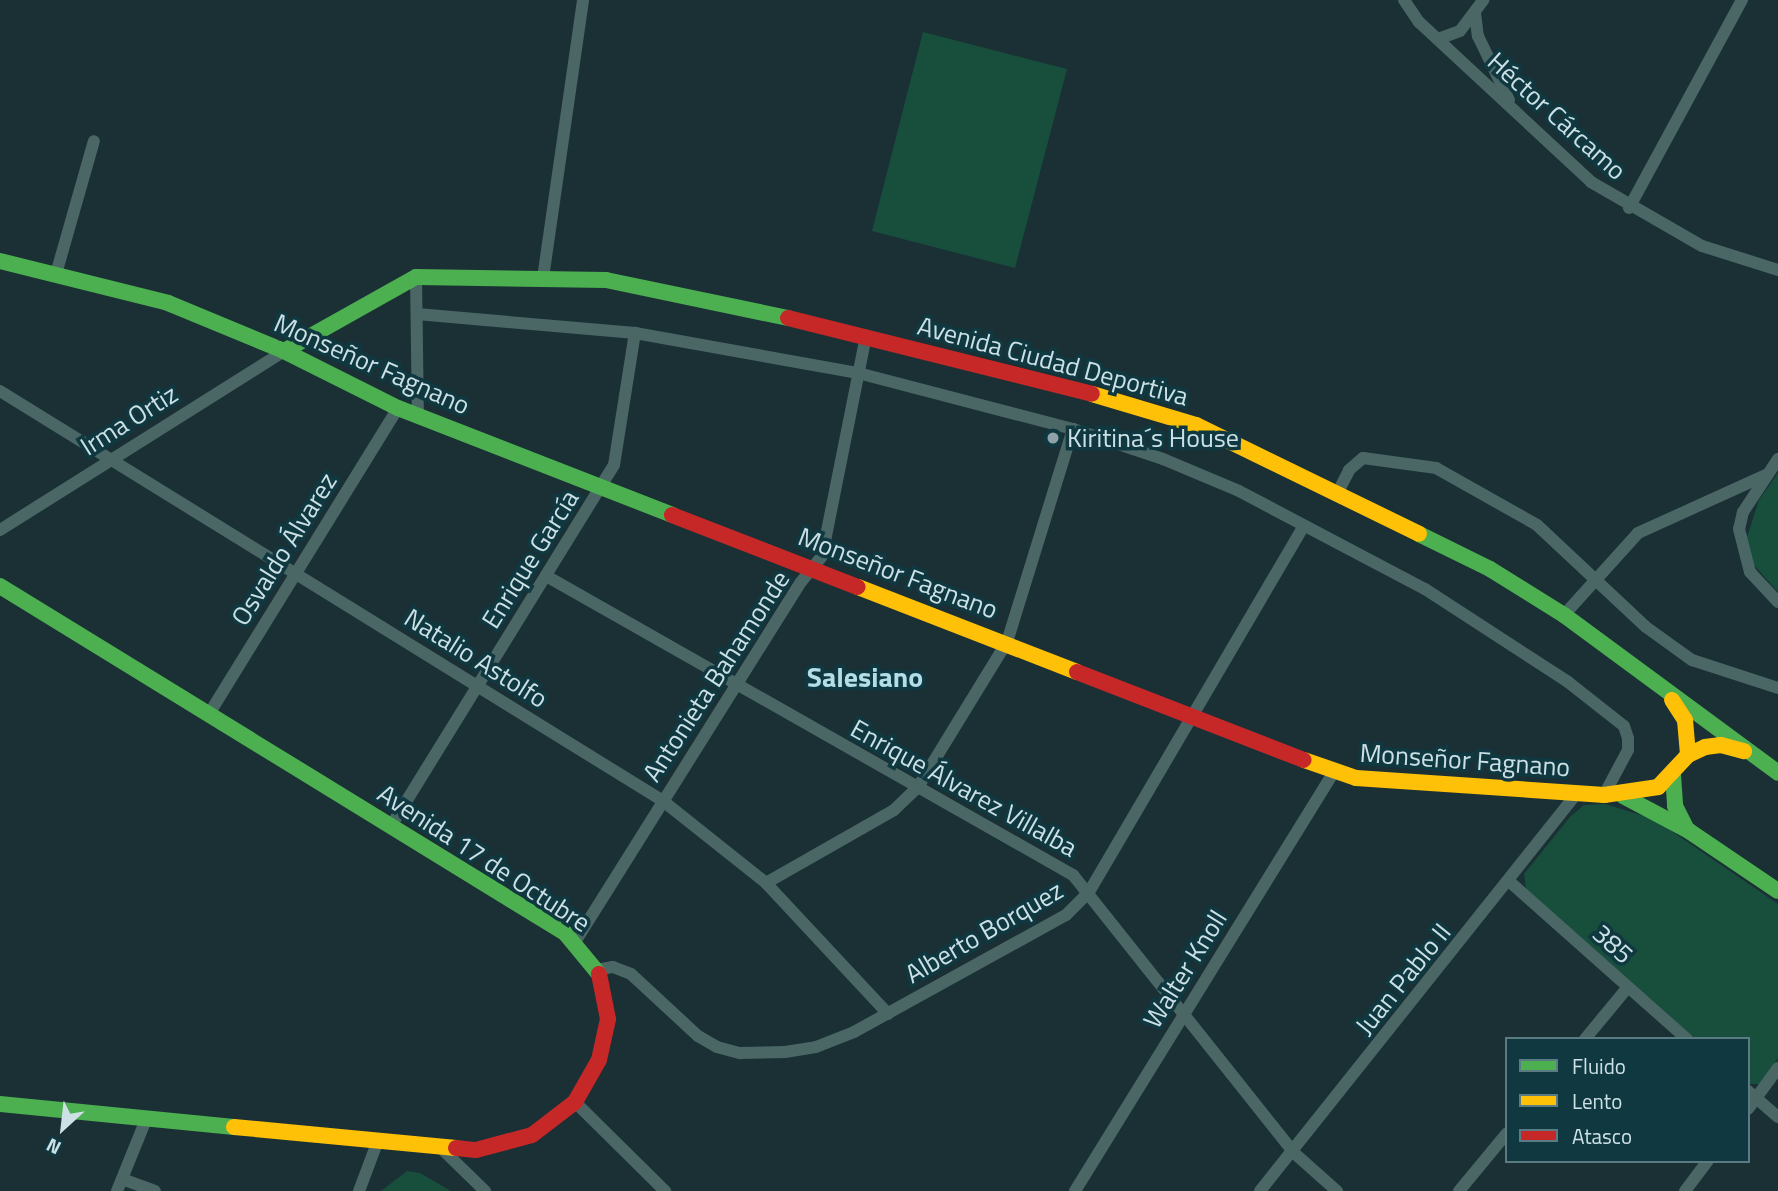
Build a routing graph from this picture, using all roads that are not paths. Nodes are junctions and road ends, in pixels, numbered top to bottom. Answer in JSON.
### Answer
{"nodes":[{"id":1,"x":583,"y":0,"type":"edge"},
{"id":2,"x":1404,"y":0,"type":"edge"},
{"id":3,"x":1483,"y":0,"type":"edge"},
{"id":4,"x":1742,"y":0,"type":"edge"},
{"id":5,"x":1475,"y":13,"type":"junction"},
{"id":6,"x":1438,"y":39,"type":"junction"},
{"id":7,"x":1514,"y":108,"type":"junction"},
{"id":8,"x":94,"y":141,"type":"dead end"},
{"id":9,"x":1629,"y":208,"type":"junction"},
{"id":10,"x":0,"y":261,"type":"edge"},
{"id":11,"x":1778,"y":270,"type":"edge"},
{"id":12,"x":56,"y":274,"type":"junction"},
{"id":13,"x":416,"y":277,"type":"junction"},
{"id":14,"x":543,"y":278,"type":"junction"},
{"id":15,"x":417,"y":314,"type":"junction"},
{"id":16,"x":635,"y":333,"type":"junction"},
{"id":17,"x":866,"y":335,"type":"junction"},
{"id":18,"x":284,"y":351,"type":"junction"},
{"id":19,"x":858,"y":373,"type":"junction"},
{"id":20,"x":0,"y":391,"type":"edge"},
{"id":21,"x":398,"y":408,"type":"junction"},
{"id":22,"x":418,"y":414,"type":"junction"},
{"id":23,"x":1073,"y":429,"type":"junction"},
{"id":24,"x":109,"y":458,"type":"junction"},
{"id":25,"x":1778,"y":459,"type":"edge"},
{"id":26,"x":1766,"y":475,"type":"junction"},
{"id":27,"x":603,"y":485,"type":"junction"},
{"id":28,"x":1337,"y":494,"type":"junction"},
{"id":29,"x":1304,"y":525,"type":"junction"},
{"id":30,"x":0,"y":530,"type":"edge"},
{"id":31,"x":816,"y":567,"type":"junction"},
{"id":32,"x":295,"y":573,"type":"junction"},
{"id":33,"x":548,"y":577,"type":"junction"},
{"id":34,"x":1597,"y":577,"type":"junction"},
{"id":35,"x":0,"y":586,"type":"edge"},
{"id":36,"x":1778,"y":602,"type":"edge"},
{"id":37,"x":1564,"y":615,"type":"junction"},
{"id":38,"x":1007,"y":642,"type":"junction"},
{"id":39,"x":478,"y":685,"type":"junction"},
{"id":40,"x":738,"y":688,"type":"junction"},
{"id":41,"x":1778,"y":688,"type":"edge"},
{"id":42,"x":1667,"y":691,"type":"junction"},
{"id":43,"x":209,"y":714,"type":"junction"},
{"id":44,"x":1196,"y":715,"type":"junction"},
{"id":45,"x":1744,"y":751,"type":"junction"},
{"id":46,"x":1688,"y":755,"type":"junction"},
{"id":47,"x":1334,"y":772,"type":"junction"},
{"id":48,"x":1778,"y":773,"type":"edge"},
{"id":49,"x":1673,"y":775,"type":"junction"},
{"id":50,"x":918,"y":788,"type":"junction"},
{"id":51,"x":1577,"y":793,"type":"junction"},
{"id":52,"x":1610,"y":794,"type":"junction"},
{"id":53,"x":663,"y":801,"type":"junction"},
{"id":54,"x":391,"y":826,"type":"junction"},
{"id":55,"x":1689,"y":831,"type":"junction"},
{"id":56,"x":1510,"y":882,"type":"junction"},
{"id":57,"x":766,"y":883,"type":"junction"},
{"id":58,"x":1778,"y":891,"type":"edge"},
{"id":59,"x":1089,"y":892,"type":"junction"},
{"id":60,"x":575,"y":942,"type":"junction"},
{"id":61,"x":597,"y":970,"type":"junction"},
{"id":62,"x":1628,"y":987,"type":"junction"},
{"id":63,"x":1183,"y":1013,"type":"junction"},
{"id":64,"x":888,"y":1014,"type":"junction"},
{"id":65,"x":1587,"y":1037,"type":"edge"},
{"id":66,"x":1685,"y":1037,"type":"edge"},
{"id":67,"x":1778,"y":1068,"type":"edge"},
{"id":68,"x":1751,"y":1099,"type":"edge"},
{"id":69,"x":575,"y":1102,"type":"junction"},
{"id":70,"x":0,"y":1104,"type":"edge"},
{"id":71,"x":147,"y":1117,"type":"junction"},
{"id":72,"x":1778,"y":1117,"type":"edge"},
{"id":73,"x":1505,"y":1135,"type":"edge"},
{"id":74,"x":377,"y":1143,"type":"junction"},
{"id":75,"x":443,"y":1150,"type":"junction"},
{"id":76,"x":1293,"y":1152,"type":"junction"},
{"id":77,"x":1706,"y":1163,"type":"edge"},
{"id":78,"x":120,"y":1185,"type":"edge"},
{"id":79,"x":155,"y":1191,"type":"edge"},
{"id":80,"x":359,"y":1191,"type":"edge"},
{"id":81,"x":485,"y":1191,"type":"edge"},
{"id":82,"x":665,"y":1191,"type":"edge"},
{"id":83,"x":1075,"y":1191,"type":"edge"},
{"id":84,"x":1260,"y":1191,"type":"edge"},
{"id":85,"x":1337,"y":1191,"type":"edge"},
{"id":86,"x":1459,"y":1191,"type":"edge"},
{"id":87,"x":1685,"y":1191,"type":"edge"}],
"edges":[{"from":1,"to":14,"type":"street"},
{"from":2,"to":6,"type":"street","name":"Héctor Cárcamo"},
{"from":3,"to":5,"type":"street"},
{"from":4,"to":9,"type":"street"},
{"from":5,"to":6,"type":"street"},
{"from":5,"to":7,"type":"street"},
{"from":6,"to":7,"type":"street","name":"Héctor Cárcamo"},
{"from":7,"to":9,"type":"street","name":"Héctor Cárcamo"},
{"from":8,"to":12,"type":"street"},
{"from":9,"to":11,"type":"street","name":"Héctor Cárcamo"},
{"from":10,"to":12,"type":"street","name":"Monseñor Fagnano"},
{"from":12,"to":18,"type":"street","name":"Monseñor Fagnano"},
{"from":13,"to":14,"type":"street","name":"Avenida Ciudad Deportiva"},
{"from":13,"to":15,"type":"street"},
{"from":13,"to":18,"type":"street","name":"Avenida Ciudad Deportiva"},
{"from":14,"to":17,"type":"street","name":"Avenida Ciudad Deportiva"},
{"from":15,"to":16,"type":"street"},
{"from":15,"to":22,"type":"street"},
{"from":16,"to":19,"type":"street"},
{"from":16,"to":27,"type":"street","name":"Enrique García"},
{"from":17,"to":19,"type":"street","name":"Antonieta Bahamonde"},
{"from":17,"to":28,"type":"street","name":"Avenida Ciudad Deportiva"},
{"from":18,"to":21,"type":"street","name":"Monseñor Fagnano"},
{"from":18,"to":24,"type":"street","name":"Irma Ortiz"},
{"from":19,"to":23,"type":"street"},
{"from":19,"to":31,"type":"street","name":"Antonieta Bahamonde"},
{"from":20,"to":24,"type":"street","name":"Natalio Astolfo"},
{"from":21,"to":22,"type":"street","name":"Monseñor Fagnano"},
{"from":21,"to":32,"type":"street","name":"Osvaldo Álvarez"},
{"from":22,"to":27,"type":"street","name":"Monseñor Fagnano"},
{"from":23,"to":29,"type":"street"},
{"from":23,"to":38,"type":"street"},
{"from":24,"to":30,"type":"street","name":"Irma Ortiz"},
{"from":24,"to":32,"type":"street","name":"Natalio Astolfo"},
{"from":25,"to":26,"type":"street"},
{"from":26,"to":34,"type":"street"},
{"from":26,"to":36,"type":"street"},
{"from":27,"to":31,"type":"street","name":"Monseñor Fagnano"},
{"from":27,"to":33,"type":"street","name":"Enrique García"},
{"from":28,"to":34,"type":"street"},
{"from":28,"to":37,"type":"street","name":"Avenida Ciudad Deportiva"},
{"from":29,"to":44,"type":"street","name":"Alberto Borquez"},
{"from":29,"to":52,"type":"street"},
{"from":31,"to":38,"type":"street","name":"Monseñor Fagnano"},
{"from":31,"to":40,"type":"street","name":"Antonieta Bahamonde"},
{"from":32,"to":39,"type":"street","name":"Natalio Astolfo"},
{"from":32,"to":43,"type":"street","name":"Osvaldo Álvarez"},
{"from":33,"to":39,"type":"street","name":"Enrique García"},
{"from":33,"to":40,"type":"street","name":"Enrique Álvarez Villalba"},
{"from":34,"to":37,"type":"street"},
{"from":34,"to":41,"type":"street"},
{"from":35,"to":43,"type":"street","name":"Avenida 17 de Octubre"},
{"from":37,"to":42,"type":"street","name":"Avenida Ciudad Deportiva"},
{"from":38,"to":44,"type":"street","name":"Monseñor Fagnano"},
{"from":38,"to":50,"type":"street"},
{"from":39,"to":53,"type":"street","name":"Natalio Astolfo"},
{"from":39,"to":54,"type":"street","name":"Enrique García"},
{"from":40,"to":50,"type":"street","name":"Enrique Álvarez Villalba"},
{"from":40,"to":53,"type":"street","name":"Antonieta Bahamonde"},
{"from":42,"to":45,"type":"street","name":"Avenida Ciudad Deportiva"},
{"from":42,"to":46,"type":"street"},
{"from":43,"to":54,"type":"street","name":"Avenida 17 de Octubre"},
{"from":44,"to":47,"type":"street","name":"Monseñor Fagnano"},
{"from":44,"to":59,"type":"street","name":"Alberto Borquez"},
{"from":45,"to":46,"type":"street"},
{"from":45,"to":48,"type":"street"},
{"from":46,"to":49,"type":"street"},
{"from":47,"to":51,"type":"street","name":"Monseñor Fagnano"},
{"from":47,"to":63,"type":"street","name":"Walter Knoll"},
{"from":49,"to":52,"type":"street"},
{"from":49,"to":55,"type":"street"},
{"from":50,"to":57,"type":"street"},
{"from":50,"to":59,"type":"street","name":"Enrique Álvarez Villalba"},
{"from":51,"to":52,"type":"street","name":"Monseñor Fagnano"},
{"from":51,"to":56,"type":"street","name":"Juan Pablo II"},
{"from":52,"to":55,"type":"street","name":"Monseñor Fagnano"},
{"from":53,"to":57,"type":"street","name":"Natalio Astolfo"},
{"from":53,"to":60,"type":"street","name":"Antonieta Bahamonde"},
{"from":54,"to":60,"type":"street","name":"Avenida 17 de Octubre"},
{"from":55,"to":58,"type":"street","name":"Monseñor Fagnano"},
{"from":56,"to":62,"type":"street","name":"385"},
{"from":56,"to":76,"type":"street","name":"Juan Pablo II"},
{"from":57,"to":64,"type":"street","name":"Natalio Astolfo"},
{"from":59,"to":63,"type":"street","name":"Enrique Álvarez Villalba"},
{"from":59,"to":64,"type":"street","name":"Alberto Borquez"},
{"from":60,"to":61,"type":"street","name":"Avenida 17 de Octubre"},
{"from":61,"to":64,"type":"street","name":"Alberto Borquez"},
{"from":61,"to":69,"type":"street","name":"Avenida 17 de Octubre"},
{"from":62,"to":65,"type":"street"},
{"from":62,"to":66,"type":"street","name":"385"},
{"from":63,"to":76,"type":"street","name":"Enrique Álvarez Villalba"},
{"from":63,"to":83,"type":"street","name":"Walter Knoll"},
{"from":67,"to":68,"type":"street"},
{"from":68,"to":72,"type":"street"},
{"from":69,"to":75,"type":"street","name":"Avenida 17 de Octubre"},
{"from":69,"to":82,"type":"street"},
{"from":70,"to":71,"type":"street","name":"Avenida 17 de Octubre"},
{"from":71,"to":74,"type":"street","name":"Avenida 17 de Octubre"},
{"from":71,"to":78,"type":"street"},
{"from":73,"to":86,"type":"street"},
{"from":74,"to":75,"type":"street","name":"Avenida 17 de Octubre"},
{"from":74,"to":80,"type":"street"},
{"from":75,"to":81,"type":"street"},
{"from":76,"to":84,"type":"street","name":"Juan Pablo II"},
{"from":76,"to":85,"type":"street","name":"Enrique Álvarez Villalba"},
{"from":77,"to":87,"type":"street"},
{"from":78,"to":79,"type":"street"}]}
